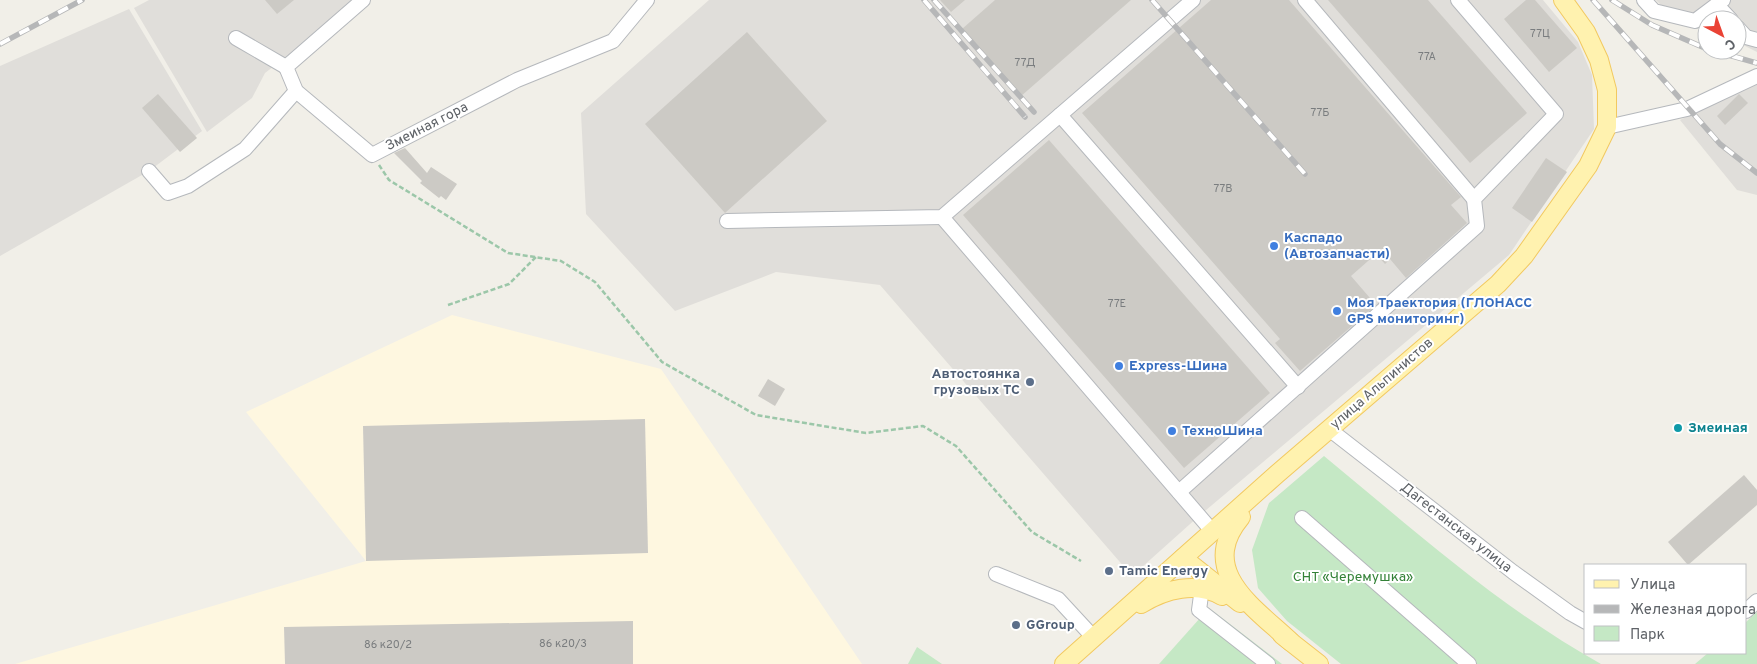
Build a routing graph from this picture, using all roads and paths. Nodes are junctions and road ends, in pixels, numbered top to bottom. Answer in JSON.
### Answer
{"nodes":[{"id":1,"x":363,"y":0,"type":"edge"},
{"id":2,"x":647,"y":0,"type":"edge"},
{"id":3,"x":1193,"y":0,"type":"edge"},
{"id":4,"x":1305,"y":0,"type":"edge"},
{"id":5,"x":1458,"y":0,"type":"edge"},
{"id":6,"x":1563,"y":0,"type":"edge"},
{"id":7,"x":1644,"y":0,"type":"edge"},
{"id":8,"x":1720,"y":3,"type":"edge"},
{"id":9,"x":236,"y":38,"type":"dead end"},
{"id":10,"x":286,"y":67,"type":"junction"},
{"id":11,"x":1757,"y":76,"type":"edge"},
{"id":12,"x":296,"y":91,"type":"junction"},
{"id":13,"x":1060,"y":115,"type":"junction"},
{"id":14,"x":1607,"y":127,"type":"junction"},
{"id":15,"x":372,"y":155,"type":"junction"},
{"id":16,"x":149,"y":171,"type":"dead end"},
{"id":17,"x":1474,"y":199,"type":"junction"},
{"id":18,"x":942,"y":216,"type":"junction"},
{"id":19,"x":728,"y":221,"type":"dead end"},
{"id":20,"x":536,"y":257,"type":"junction"},
{"id":21,"x":448,"y":305,"type":"dead end"},
{"id":22,"x":1298,"y":387,"type":"junction"},
{"id":23,"x":1329,"y":429,"type":"junction"},
{"id":24,"x":1277,"y":474,"type":"junction"},
{"id":25,"x":1179,"y":492,"type":"junction"},
{"id":26,"x":1302,"y":518,"type":"dead end"},
{"id":27,"x":1213,"y":532,"type":"junction"},
{"id":28,"x":1183,"y":558,"type":"junction"},
{"id":29,"x":1081,"y":561,"type":"dead end"},
{"id":30,"x":996,"y":574,"type":"dead end"},
{"id":31,"x":1202,"y":588,"type":"junction"},
{"id":32,"x":1757,"y":601,"type":"edge"},
{"id":33,"x":1747,"y":610,"type":"edge"},
{"id":34,"x":1253,"y":613,"type":"junction"},
{"id":35,"x":1584,"y":621,"type":"edge"},
{"id":36,"x":1097,"y":635,"type":"junction"},
{"id":37,"x":1291,"y":642,"type":"junction"},
{"id":38,"x":1064,"y":664,"type":"edge"},
{"id":39,"x":1268,"y":664,"type":"edge"},
{"id":40,"x":1319,"y":664,"type":"edge"},
{"id":41,"x":1469,"y":664,"type":"edge"}],
"edges":[{"from":1,"to":10,"type":"street"},
{"from":2,"to":15,"type":"street","name":"Змеиная гора"},
{"from":3,"to":13,"type":"street"},
{"from":4,"to":17,"type":"street"},
{"from":5,"to":17,"type":"street"},
{"from":6,"to":14,"type":"main road","name":"улица Альпинистов"},
{"from":7,"to":8,"type":"street"},
{"from":9,"to":10,"type":"street"},
{"from":10,"to":12,"type":"street","name":"Змеиная гора"},
{"from":11,"to":14,"type":"street"},
{"from":12,"to":15,"type":"street","name":"Змеиная гора"},
{"from":12,"to":16,"type":"street"},
{"from":13,"to":18,"type":"street"},
{"from":13,"to":22,"type":"street"},
{"from":14,"to":23,"type":"main road","name":"улица Альпинистов"},
{"from":15,"to":20,"type":"path"},
{"from":17,"to":22,"type":"street"},
{"from":18,"to":19,"type":"street"},
{"from":18,"to":25,"type":"street"},
{"from":20,"to":21,"type":"path"},
{"from":20,"to":29,"type":"path"},
{"from":22,"to":25,"type":"street"},
{"from":23,"to":24,"type":"main road","name":"улица Альпинистов"},
{"from":23,"to":35,"type":"street","name":"Дагестанская улица"},
{"from":24,"to":27,"type":"main road","name":"улица Альпинистов"},
{"from":24,"to":37,"type":"main road"},
{"from":25,"to":27,"type":"street"},
{"from":26,"to":41,"type":"street"},
{"from":27,"to":28,"type":"main road","name":"улица Альпинистов"},
{"from":28,"to":34,"type":"main road"},
{"from":28,"to":36,"type":"main road","name":"улица Альпинистов"},
{"from":30,"to":36,"type":"street"},
{"from":31,"to":34,"type":"main road"},
{"from":31,"to":36,"type":"main road"},
{"from":31,"to":39,"type":"street"},
{"from":32,"to":33,"type":"street"},
{"from":34,"to":37,"type":"main road"},
{"from":36,"to":38,"type":"main road","name":"улица Альпинистов"},
{"from":37,"to":40,"type":"main road"}]}
